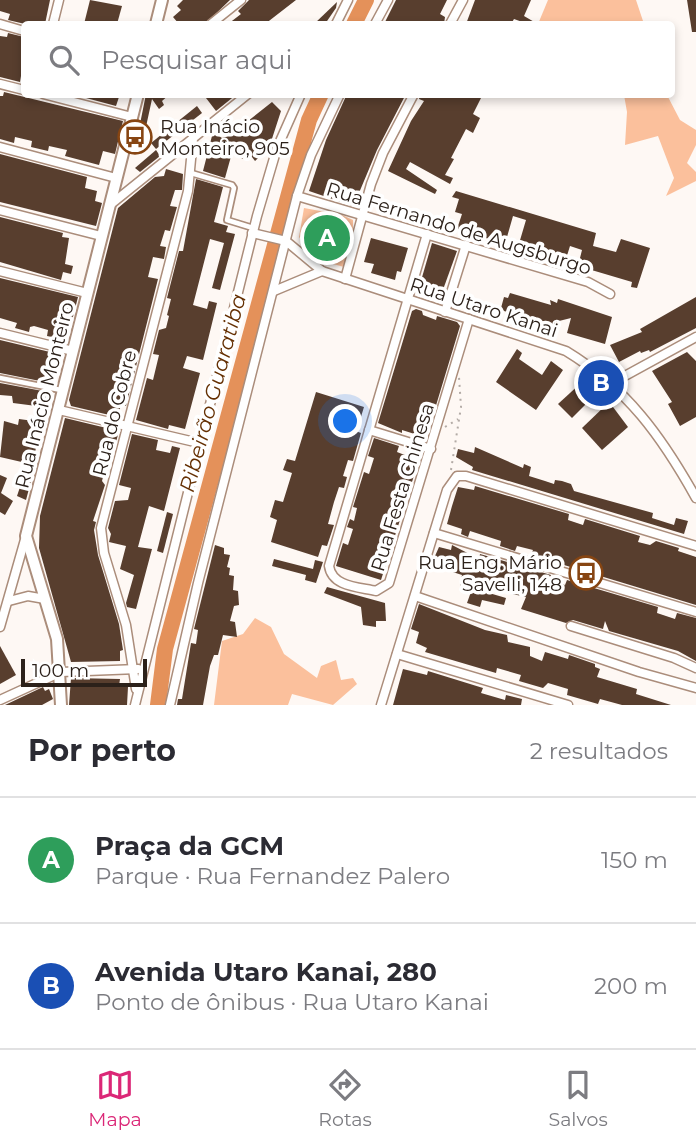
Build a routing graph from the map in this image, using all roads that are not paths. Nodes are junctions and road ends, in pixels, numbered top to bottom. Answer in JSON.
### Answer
{"nodes":[{"id":1,"x":59,"y":0,"type":"edge"},
{"id":2,"x":162,"y":0,"type":"edge"},
{"id":3,"x":241,"y":0,"type":"edge"},
{"id":4,"x":348,"y":0,"type":"edge"},
{"id":5,"x":388,"y":0,"type":"edge"},
{"id":6,"x":463,"y":0,"type":"edge"},
{"id":7,"x":53,"y":21,"type":"edge"},
{"id":8,"x":157,"y":21,"type":"edge"},
{"id":9,"x":215,"y":21,"type":"edge"},
{"id":10,"x":338,"y":21,"type":"edge"},
{"id":11,"x":377,"y":21,"type":"edge"},
{"id":12,"x":452,"y":21,"type":"edge"},
{"id":13,"x":0,"y":24,"type":"edge"},
{"id":14,"x":21,"y":30,"type":"edge"},
{"id":15,"x":0,"y":84,"type":"edge"},
{"id":16,"x":21,"y":89,"type":"edge"},
{"id":17,"x":58,"y":98,"type":"edge"},
{"id":18,"x":137,"y":98,"type":"edge"},
{"id":19,"x":243,"y":98,"type":"edge"},
{"id":20,"x":299,"y":98,"type":"edge"},
{"id":21,"x":338,"y":98,"type":"edge"},
{"id":22,"x":412,"y":98,"type":"edge"},
{"id":23,"x":132,"y":117,"type":"junction"},
{"id":24,"x":193,"y":138,"type":"junction"},
{"id":25,"x":0,"y":147,"type":"edge"},
{"id":26,"x":191,"y":173,"type":"junction"},
{"id":27,"x":116,"y":178,"type":"junction"},
{"id":28,"x":296,"y":196,"type":"junction"},
{"id":29,"x":110,"y":205,"type":"junction"},
{"id":30,"x":0,"y":210,"type":"edge"},
{"id":31,"x":362,"y":215,"type":"junction"},
{"id":32,"x":255,"y":232,"type":"junction"},
{"id":33,"x":427,"y":234,"type":"junction"},
{"id":34,"x":101,"y":236,"type":"junction"},
{"id":35,"x":282,"y":240,"type":"junction"},
{"id":36,"x":466,"y":245,"type":"junction"},
{"id":37,"x":0,"y":271,"type":"edge"},
{"id":38,"x":322,"y":271,"type":"junction"},
{"id":39,"x":345,"y":279,"type":"junction"},
{"id":40,"x":274,"y":291,"type":"junction"},
{"id":41,"x":87,"y":293,"type":"junction"},
{"id":42,"x":610,"y":294,"type":"dead end"},
{"id":43,"x":408,"y":299,"type":"junction"},
{"id":44,"x":444,"y":312,"type":"junction"},
{"id":45,"x":469,"y":319,"type":"junction"},
{"id":46,"x":0,"y":333,"type":"edge"},
{"id":47,"x":696,"y":337,"type":"edge"},
{"id":48,"x":73,"y":351,"type":"junction"},
{"id":49,"x":0,"y":378,"type":"edge"},
{"id":50,"x":612,"y":383,"type":"junction"},
{"id":51,"x":64,"y":391,"type":"junction"},
{"id":52,"x":59,"y":410,"type":"junction"},
{"id":53,"x":128,"y":426,"type":"junction"},
{"id":54,"x":369,"y":430,"type":"junction"},
{"id":55,"x":199,"y":443,"type":"junction"},
{"id":56,"x":431,"y":449,"type":"junction"},
{"id":57,"x":696,"y":498,"type":"edge"},
{"id":58,"x":433,"y":533,"type":"junction"},
{"id":59,"x":26,"y":536,"type":"junction"},
{"id":60,"x":696,"y":545,"type":"edge"},
{"id":61,"x":415,"y":596,"type":"junction"},
{"id":62,"x":45,"y":599,"type":"junction"},
{"id":63,"x":9,"y":601,"type":"junction"},
{"id":64,"x":696,"y":612,"type":"edge"},
{"id":65,"x":571,"y":626,"type":"dead end"},
{"id":66,"x":0,"y":627,"type":"edge"},
{"id":67,"x":397,"y":654,"type":"junction"},
{"id":68,"x":696,"y":668,"type":"edge"},
{"id":69,"x":138,"y":669,"type":"junction"},
{"id":70,"x":61,"y":672,"type":"junction"},
{"id":71,"x":696,"y":688,"type":"edge"},
{"id":72,"x":0,"y":700,"type":"edge"},
{"id":73,"x":61,"y":705,"type":"edge"},
{"id":74,"x":135,"y":705,"type":"edge"},
{"id":75,"x":170,"y":705,"type":"edge"},
{"id":76,"x":381,"y":705,"type":"edge"},
{"id":77,"x":568,"y":705,"type":"edge"}],
"edges":[{"from":1,"to":7,"type":"street"},
{"from":2,"to":8,"type":"street"},
{"from":3,"to":9,"type":"street"},
{"from":4,"to":10,"type":"street"},
{"from":5,"to":11,"type":"street"},
{"from":6,"to":12,"type":"street"},
{"from":13,"to":14,"type":"street"},
{"from":15,"to":16,"type":"street"},
{"from":17,"to":23,"type":"street"},
{"from":18,"to":23,"type":"street","name":"Rua Inácio Monteiro"},
{"from":19,"to":24,"type":"street"},
{"from":20,"to":32,"type":"street"},
{"from":21,"to":28,"type":"street"},
{"from":22,"to":31,"type":"street"},
{"from":23,"to":27,"type":"street","name":"Rua Inácio Monteiro"},
{"from":24,"to":26,"type":"street","name":"Rua do Cobre"},
{"from":24,"to":29,"type":"street"},
{"from":25,"to":27,"type":"street"},
{"from":26,"to":32,"type":"lane"},
{"from":26,"to":53,"type":"street","name":"Rua do Cobre"},
{"from":27,"to":29,"type":"street","name":"Rua Inácio Monteiro"},
{"from":28,"to":31,"type":"street","name":"Rua Fernando de Augsburgo"},
{"from":28,"to":35,"type":"street"},
{"from":29,"to":34,"type":"street","name":"Rua Inácio Monteiro"},
{"from":30,"to":34,"type":"street"},
{"from":31,"to":33,"type":"street","name":"Rua Fernando de Augsburgo"},
{"from":31,"to":39,"type":"street"},
{"from":32,"to":35,"type":"street"},
{"from":32,"to":55,"type":"street"},
{"from":33,"to":36,"type":"street","name":"Rua Fernando de Augsburgo"},
{"from":33,"to":43,"type":"street","name":"Rua Festa Chinesa"},
{"from":34,"to":41,"type":"street","name":"Rua Inácio Monteiro"},
{"from":35,"to":38,"type":"street","name":"Rua Utaro Kanai"},
{"from":35,"to":40,"type":"street"},
{"from":36,"to":42,"type":"street","name":"Rua Fernando de Augsburgo"},
{"from":36,"to":44,"type":"street"},
{"from":37,"to":41,"type":"street"},
{"from":38,"to":39,"type":"street","name":"Rua Utaro Kanai"},
{"from":38,"to":40,"type":"street"},
{"from":39,"to":43,"type":"street","name":"Rua Utaro Kanai"},
{"from":40,"to":75,"type":"street"},
{"from":41,"to":48,"type":"street","name":"Rua Inácio Monteiro"},
{"from":43,"to":44,"type":"street","name":"Rua Utaro Kanai"},
{"from":43,"to":54,"type":"street","name":"Rua Festa Chinesa"},
{"from":44,"to":45,"type":"street","name":"Rua Utaro Kanai"},
{"from":45,"to":50,"type":"street","name":"Rua Utaro Kanai"},
{"from":45,"to":56,"type":"street","name":"Rua Festa Chinesa"},
{"from":46,"to":48,"type":"street"},
{"from":47,"to":50,"type":"street"},
{"from":48,"to":51,"type":"street","name":"Rua Inácio Monteiro"},
{"from":49,"to":51,"type":"lane"},
{"from":50,"to":57,"type":"street","name":"Rua Utaro Kanai"},
{"from":51,"to":52,"type":"street","name":"Rua Inácio Monteiro"},
{"from":52,"to":53,"type":"street"},
{"from":52,"to":59,"type":"street","name":"Rua Inácio Monteiro"},
{"from":53,"to":55,"type":"street"},
{"from":53,"to":69,"type":"street","name":"Rua do Cobre"},
{"from":54,"to":56,"type":"street"},
{"from":54,"to":56,"type":"street","name":"Rua Festa Chinesa"},
{"from":55,"to":69,"type":"street"},
{"from":58,"to":60,"type":"street"},
{"from":58,"to":61,"type":"street"},
{"from":58,"to":64,"type":"street"},
{"from":59,"to":62,"type":"street"},
{"from":59,"to":63,"type":"street"},
{"from":61,"to":67,"type":"street"},
{"from":61,"to":71,"type":"street"},
{"from":62,"to":63,"type":"street"},
{"from":62,"to":70,"type":"street"},
{"from":63,"to":66,"type":"street"},
{"from":65,"to":68,"type":"street"},
{"from":67,"to":76,"type":"street"},
{"from":67,"to":77,"type":"street"},
{"from":69,"to":70,"type":"street"},
{"from":69,"to":74,"type":"street","name":"Rua do Cobre"},
{"from":70,"to":72,"type":"street"},
{"from":70,"to":73,"type":"street"}]}
